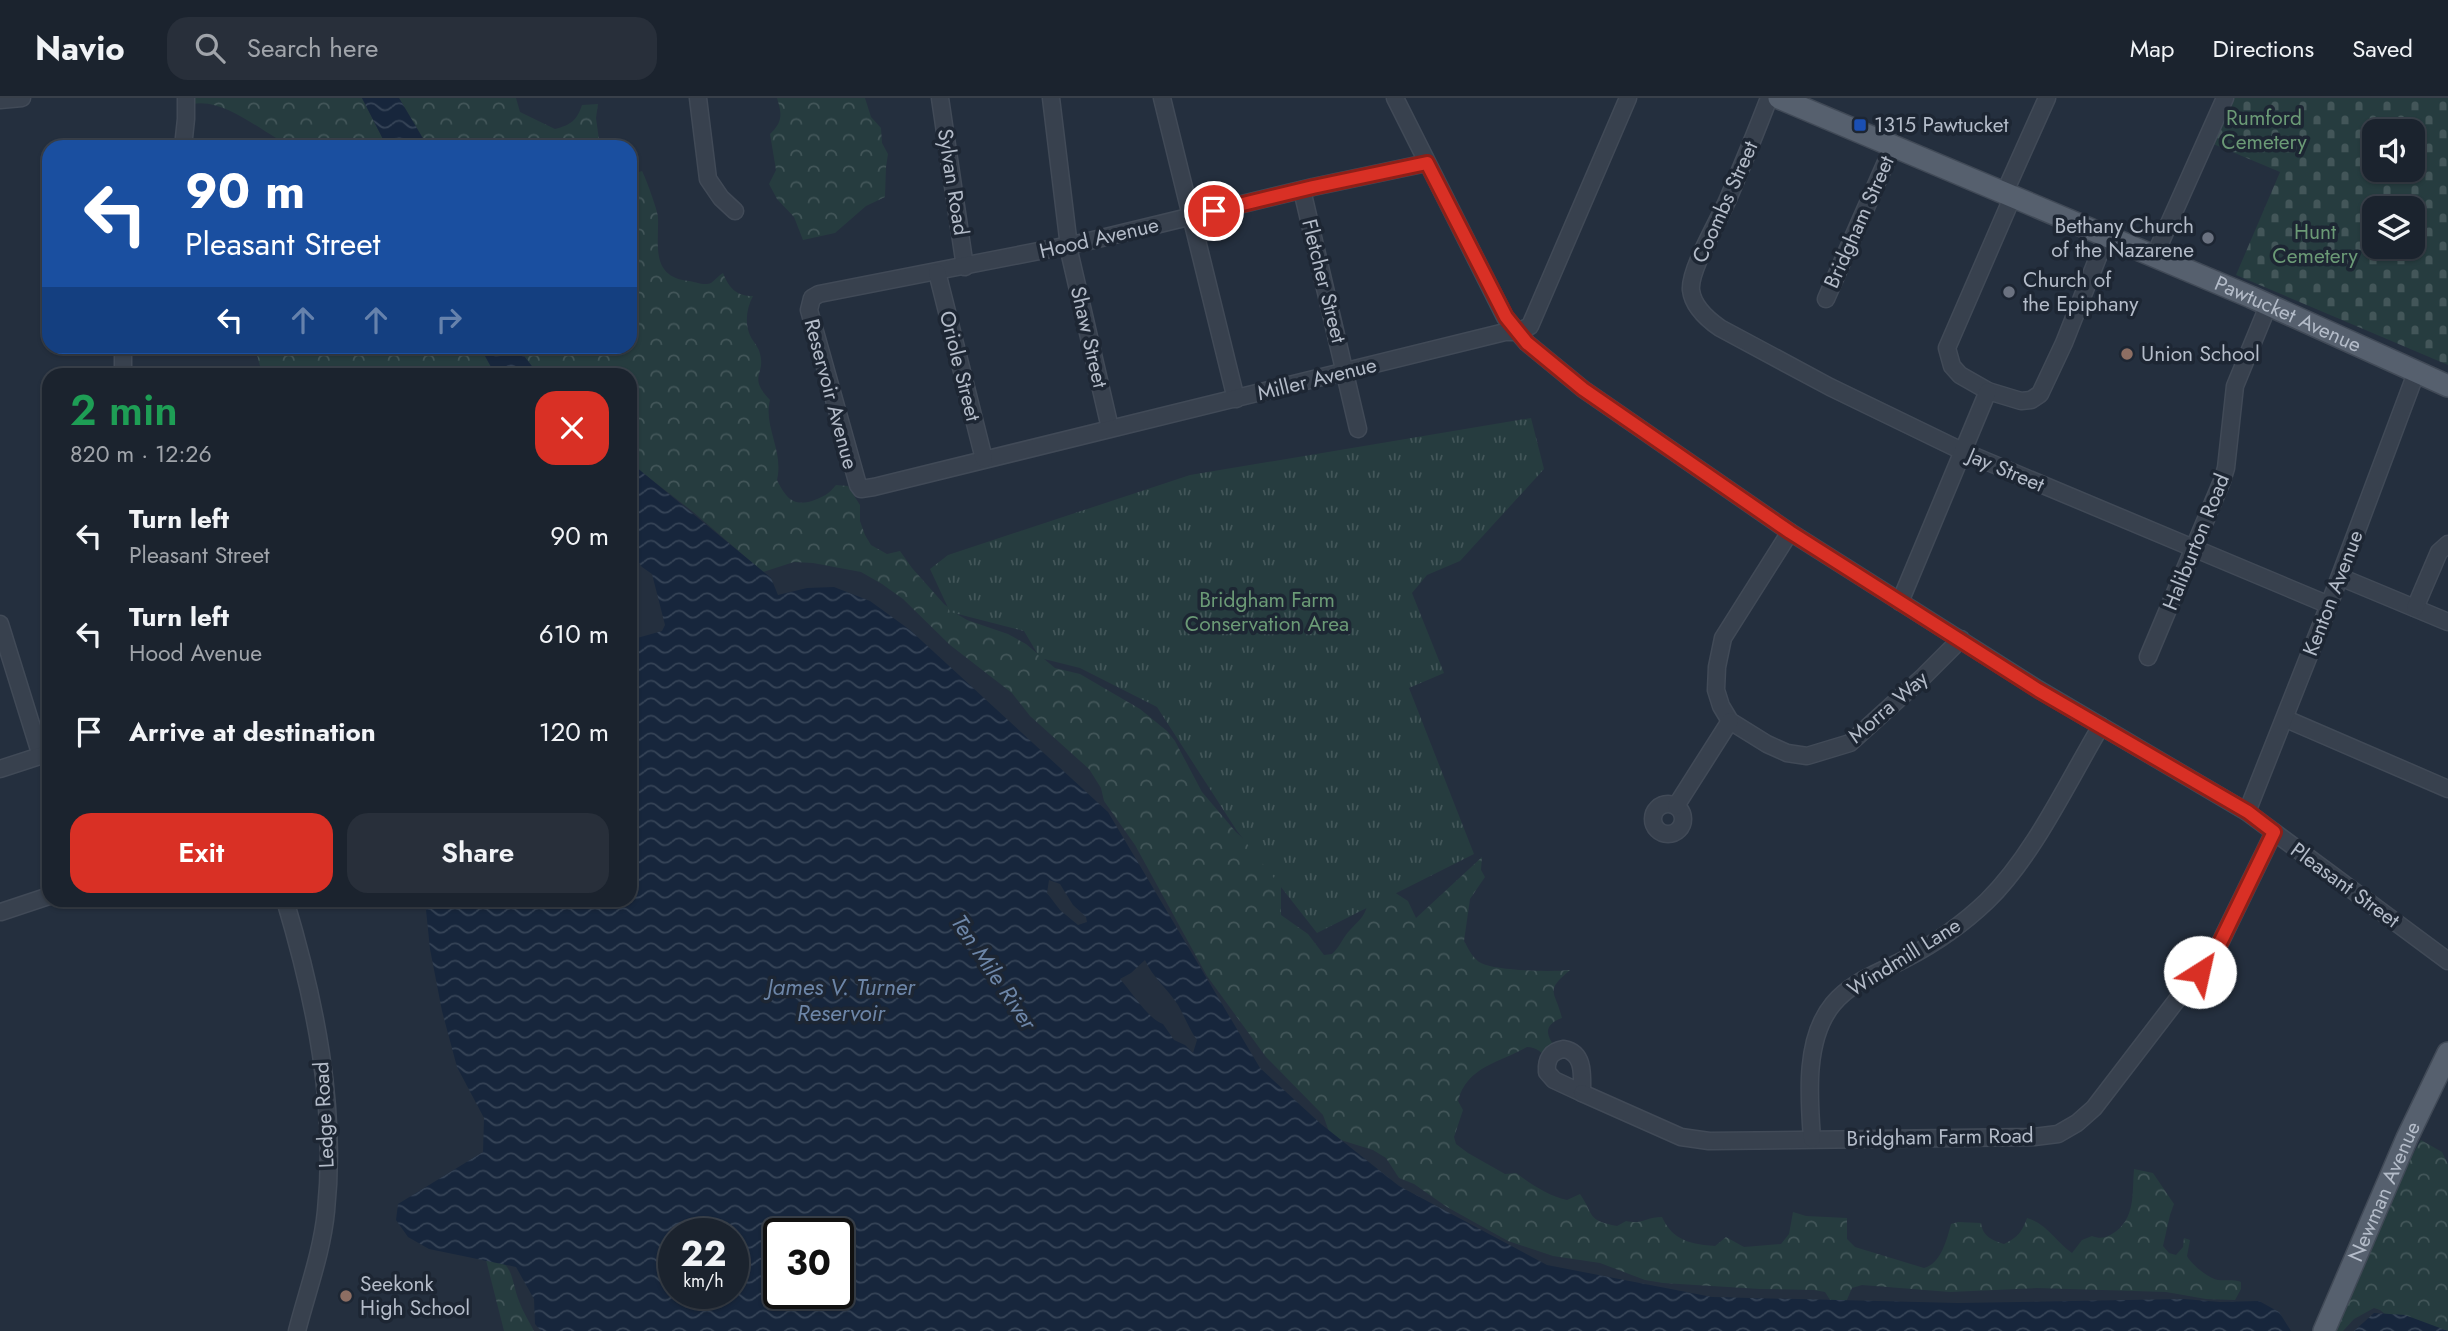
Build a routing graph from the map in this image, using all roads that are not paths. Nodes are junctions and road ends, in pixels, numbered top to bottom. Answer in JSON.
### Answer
{"nodes":[{"id":1,"x":22,"y":98,"type":"edge"},
{"id":2,"x":186,"y":98,"type":"edge"},
{"id":3,"x":698,"y":98,"type":"edge"},
{"id":4,"x":940,"y":98,"type":"edge"},
{"id":5,"x":1051,"y":98,"type":"edge"},
{"id":6,"x":1162,"y":98,"type":"edge"},
{"id":7,"x":1395,"y":98,"type":"edge"},
{"id":8,"x":1628,"y":98,"type":"edge"},
{"id":9,"x":1769,"y":98,"type":"edge"},
{"id":10,"x":1779,"y":98,"type":"edge"},
{"id":11,"x":2047,"y":98,"type":"edge"},
{"id":12,"x":2225,"y":98,"type":"edge"},
{"id":13,"x":0,"y":100,"type":"edge"},
{"id":14,"x":184,"y":140,"type":"edge"},
{"id":15,"x":1892,"y":146,"type":"junction"},
{"id":16,"x":1427,"y":163,"type":"junction"},
{"id":17,"x":1302,"y":190,"type":"junction"},
{"id":18,"x":2008,"y":196,"type":"junction"},
{"id":19,"x":735,"y":211,"type":"dead end"},
{"id":20,"x":1192,"y":217,"type":"junction"},
{"id":21,"x":2106,"y":237,"type":"junction"},
{"id":22,"x":1070,"y":245,"type":"junction"},
{"id":23,"x":2154,"y":257,"type":"junction"},
{"id":24,"x":965,"y":267,"type":"junction"},
{"id":25,"x":937,"y":272,"type":"junction"},
{"id":26,"x":812,"y":298,"type":"joint"},
{"id":27,"x":1826,"y":299,"type":"dead end"},
{"id":28,"x":2268,"y":306,"type":"junction"},
{"id":29,"x":1698,"y":307,"type":"joint"},
{"id":30,"x":1517,"y":332,"type":"junction"},
{"id":31,"x":1346,"y":372,"type":"junction"},
{"id":32,"x":2416,"y":373,"type":"junction"},
{"id":33,"x":2448,"y":386,"type":"edge"},
{"id":34,"x":1988,"y":391,"type":"junction"},
{"id":35,"x":1236,"y":399,"type":"junction"},
{"id":36,"x":1110,"y":428,"type":"junction"},
{"id":37,"x":1359,"y":429,"type":"dead end"},
{"id":38,"x":1962,"y":451,"type":"junction"},
{"id":39,"x":984,"y":459,"type":"junction"},
{"id":40,"x":861,"y":489,"type":"joint"},
{"id":41,"x":1790,"y":532,"type":"junction"},
{"id":42,"x":2448,"y":544,"type":"edge"},
{"id":43,"x":2194,"y":549,"type":"junction"},
{"id":44,"x":2340,"y":576,"type":"junction"},
{"id":45,"x":1900,"y":602,"type":"junction"},
{"id":46,"x":2329,"y":605,"type":"junction"},
{"id":47,"x":2416,"y":608,"type":"junction"},
{"id":48,"x":2448,"y":622,"type":"edge"},
{"id":49,"x":0,"y":624,"type":"edge"},
{"id":50,"x":1961,"y":639,"type":"junction"},
{"id":51,"x":2148,"y":657,"type":"dead end"},
{"id":52,"x":2286,"y":719,"type":"junction"},
{"id":53,"x":1730,"y":721,"type":"junction"},
{"id":54,"x":2101,"y":726,"type":"junction"},
{"id":55,"x":42,"y":746,"type":"edge"},
{"id":56,"x":42,"y":756,"type":"edge"},
{"id":57,"x":0,"y":769,"type":"edge"},
{"id":58,"x":2448,"y":789,"type":"edge"},
{"id":59,"x":1676,"y":806,"type":"dead end"},
{"id":60,"x":2248,"y":812,"type":"junction"},
{"id":61,"x":2274,"y":832,"type":"junction"},
{"id":62,"x":42,"y":898,"type":"edge"},
{"id":63,"x":287,"y":907,"type":"edge"},
{"id":64,"x":1,"y":912,"type":"edge"},
{"id":65,"x":2448,"y":961,"type":"edge"},
{"id":66,"x":2448,"y":1053,"type":"edge"},
{"id":67,"x":1583,"y":1093,"type":"dead end"},
{"id":68,"x":1812,"y":1139,"type":"junction"},
{"id":69,"x":297,"y":1331,"type":"edge"},
{"id":70,"x":2324,"y":1331,"type":"edge"}],
"edges":[{"from":1,"to":13,"type":"street"},
{"from":2,"to":14,"type":"street"},
{"from":3,"to":19,"type":"street"},
{"from":4,"to":24,"type":"street","name":"Sylvan Road"},
{"from":5,"to":22,"type":"street","name":"Shaw Street"},
{"from":6,"to":20,"type":"street"},
{"from":7,"to":16,"type":"street","name":"Pleasant Street"},
{"from":8,"to":30,"type":"street"},
{"from":9,"to":29,"type":"street","name":"Coombs Street"},
{"from":10,"to":15,"type":"main road","name":"Pawtucket Avenue"},
{"from":11,"to":18,"type":"street"},
{"from":12,"to":23,"type":"street"},
{"from":15,"to":18,"type":"main road","name":"Pawtucket Avenue"},
{"from":15,"to":27,"type":"street","name":"Bridgham Street"},
{"from":16,"to":17,"type":"street","name":"Hood Avenue"},
{"from":16,"to":30,"type":"street","name":"Pleasant Street"},
{"from":17,"to":20,"type":"street","name":"Hood Avenue"},
{"from":17,"to":31,"type":"street","name":"Fletcher Street"},
{"from":18,"to":21,"type":"main road","name":"Pawtucket Avenue"},
{"from":18,"to":34,"type":"street"},
{"from":20,"to":22,"type":"street","name":"Hood Avenue"},
{"from":20,"to":35,"type":"street"},
{"from":21,"to":23,"type":"main road","name":"Pawtucket Avenue"},
{"from":21,"to":34,"type":"street"},
{"from":22,"to":24,"type":"street","name":"Hood Avenue"},
{"from":22,"to":36,"type":"street","name":"Shaw Street"},
{"from":23,"to":28,"type":"main road","name":"Pawtucket Avenue"},
{"from":24,"to":25,"type":"street","name":"Hood Avenue"},
{"from":25,"to":26,"type":"street","name":"Hood Avenue"},
{"from":25,"to":39,"type":"street","name":"Oriole Street"},
{"from":26,"to":40,"type":"street","name":"Reservoir Avenue"},
{"from":28,"to":32,"type":"main road","name":"Pawtucket Avenue"},
{"from":28,"to":43,"type":"street","name":"Haliburton Road"},
{"from":29,"to":38,"type":"street","name":"Jay Street"},
{"from":30,"to":31,"type":"street","name":"Miller Avenue"},
{"from":30,"to":41,"type":"street","name":"Pleasant Street"},
{"from":31,"to":35,"type":"street","name":"Miller Avenue"},
{"from":31,"to":37,"type":"street","name":"Fletcher Street"},
{"from":32,"to":33,"type":"main road","name":"Pawtucket Avenue"},
{"from":32,"to":44,"type":"street","name":"Kenton Avenue"},
{"from":34,"to":38,"type":"street"},
{"from":35,"to":36,"type":"street","name":"Miller Avenue"},
{"from":36,"to":39,"type":"street","name":"Miller Avenue"},
{"from":38,"to":43,"type":"street","name":"Jay Street"},
{"from":38,"to":45,"type":"street"},
{"from":39,"to":40,"type":"street","name":"Miller Avenue"},
{"from":41,"to":45,"type":"street","name":"Pleasant Street"},
{"from":41,"to":53,"type":"street"},
{"from":42,"to":47,"type":"street"},
{"from":43,"to":46,"type":"street","name":"Jay Street"},
{"from":43,"to":51,"type":"street","name":"Haliburton Road"},
{"from":44,"to":46,"type":"street","name":"Kenton Avenue"},
{"from":44,"to":47,"type":"street"},
{"from":45,"to":50,"type":"street","name":"Pleasant Street"},
{"from":46,"to":52,"type":"street","name":"Kenton Avenue"},
{"from":47,"to":48,"type":"street"},
{"from":49,"to":55,"type":"street"},
{"from":50,"to":53,"type":"street","name":"Morra Way"},
{"from":50,"to":54,"type":"street","name":"Pleasant Street"},
{"from":52,"to":58,"type":"street"},
{"from":52,"to":60,"type":"street","name":"Kenton Avenue"},
{"from":53,"to":59,"type":"street"},
{"from":54,"to":60,"type":"street","name":"Pleasant Street"},
{"from":54,"to":68,"type":"street","name":"Windmill Lane"},
{"from":56,"to":57,"type":"street"},
{"from":60,"to":61,"type":"street","name":"Pleasant Street"},
{"from":61,"to":65,"type":"street","name":"Pleasant Street"},
{"from":61,"to":68,"type":"street","name":"Bridgham Farm Road"},
{"from":62,"to":64,"type":"street"},
{"from":63,"to":69,"type":"street","name":"Ledge Road"},
{"from":66,"to":70,"type":"main road","name":"Newman Avenue"},
{"from":67,"to":68,"type":"street","name":"Bridgham Farm Road"}]}
